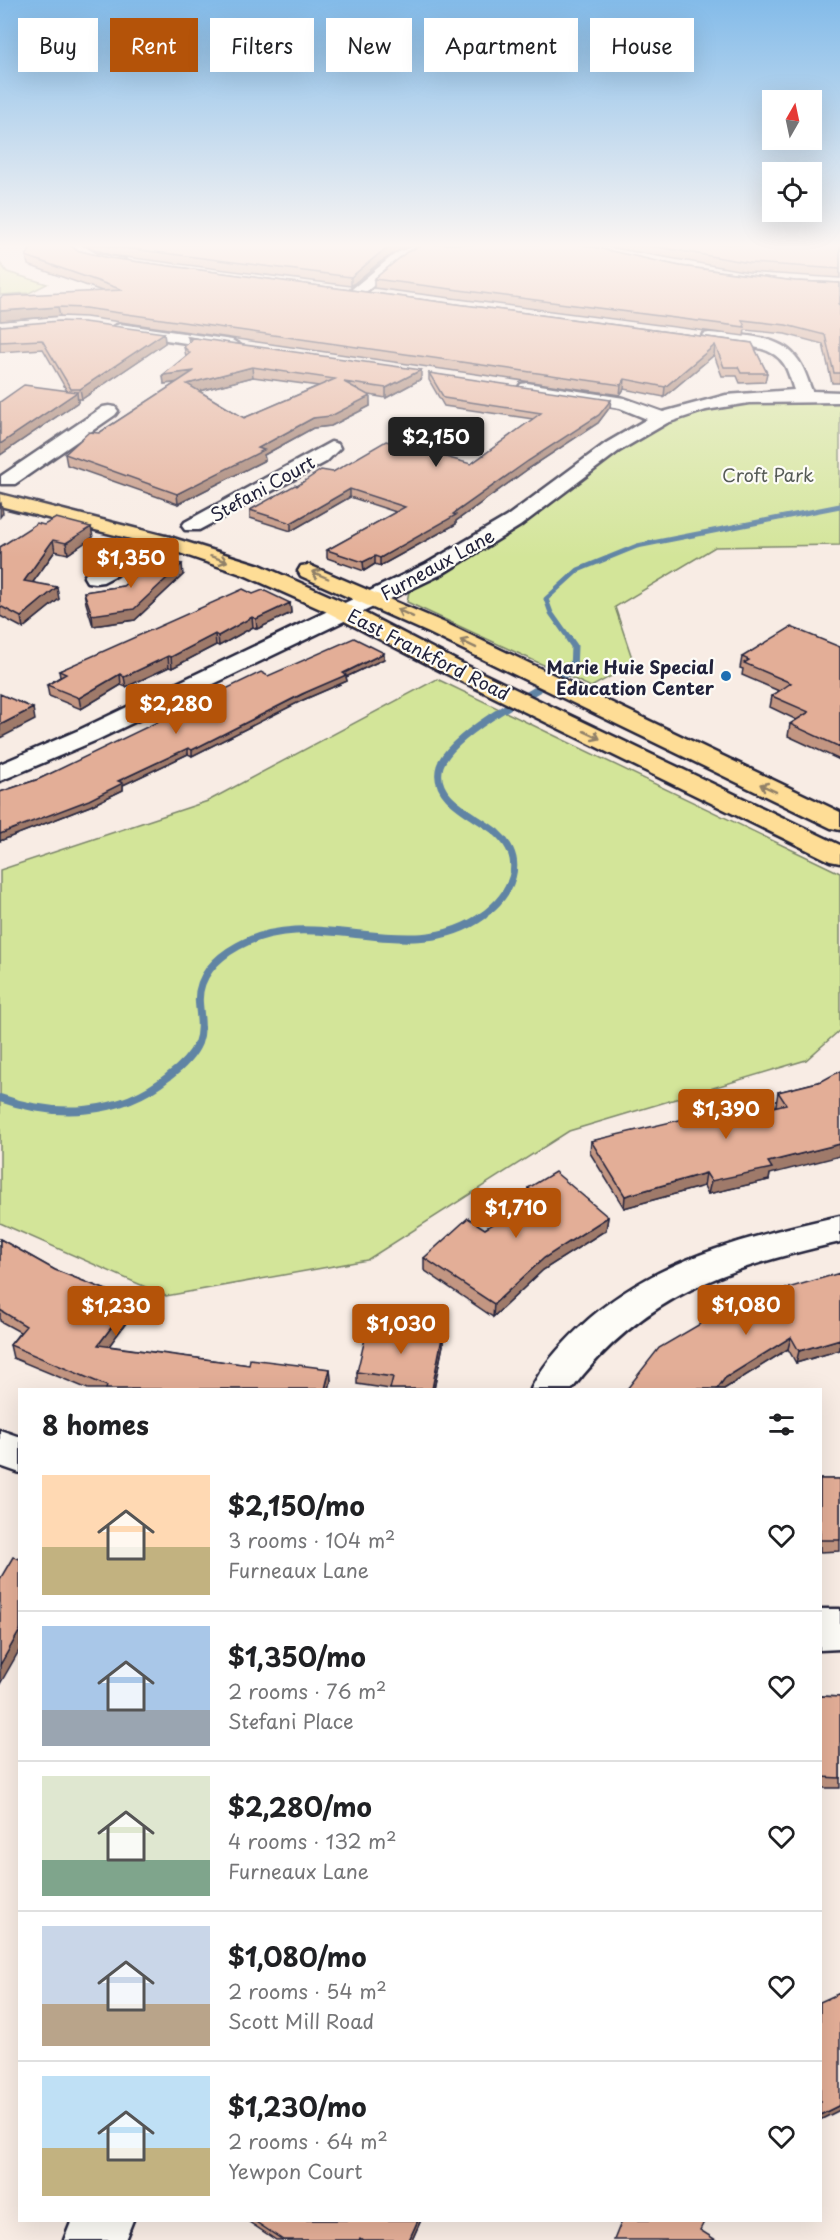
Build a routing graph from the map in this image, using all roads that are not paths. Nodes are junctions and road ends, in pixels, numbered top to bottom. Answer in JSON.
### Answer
{"nodes":[{"id":1,"x":770,"y":349,"type":"edge"},
{"id":2,"x":512,"y":386,"type":"edge"},
{"id":3,"x":805,"y":396,"type":"junction"},
{"id":4,"x":840,"y":397,"type":"edge"},
{"id":5,"x":110,"y":411,"type":"dead end"},
{"id":6,"x":662,"y":418,"type":"junction"},
{"id":7,"x":331,"y":448,"type":"dead end"},
{"id":8,"x":3,"y":485,"type":"edge"},
{"id":9,"x":40,"y":487,"type":"dead end"},
{"id":10,"x":0,"y":500,"type":"edge"},
{"id":11,"x":102,"y":505,"type":"dead end"},
{"id":12,"x":170,"y":520,"type":"dead end"},
{"id":13,"x":192,"y":526,"type":"junction"},
{"id":14,"x":214,"y":535,"type":"dead end"},
{"id":15,"x":166,"y":542,"type":"junction"},
{"id":16,"x":291,"y":563,"type":"dead end"},
{"id":17,"x":95,"y":578,"type":"dead end"},
{"id":18,"x":374,"y":598,"type":"junction"},
{"id":19,"x":345,"y":612,"type":"junction"},
{"id":20,"x":0,"y":773,"type":"edge"},
{"id":21,"x":717,"y":795,"type":"junction"},
{"id":22,"x":837,"y":821,"type":"edge"},
{"id":23,"x":840,"y":855,"type":"edge"},
{"id":24,"x":840,"y":1229,"type":"edge"},
{"id":25,"x":551,"y":1388,"type":"edge"},
{"id":26,"x":0,"y":1447,"type":"edge"},
{"id":27,"x":18,"y":1455,"type":"edge"},
{"id":28,"x":840,"y":1629,"type":"edge"},
{"id":29,"x":822,"y":1630,"type":"edge"},
{"id":30,"x":104,"y":2222,"type":"edge"},
{"id":31,"x":92,"y":2240,"type":"edge"}],
"edges":[{"from":1,"to":3,"type":"street"},
{"from":2,"to":6,"type":"street"},
{"from":3,"to":4,"type":"street","name":"Furneaux Lane"},
{"from":3,"to":6,"type":"street","name":"Furneaux Lane"},
{"from":5,"to":8,"type":"street"},
{"from":6,"to":18,"type":"street","name":"Furneaux Lane"},
{"from":7,"to":13,"type":"street","name":"Stefani Court"},
{"from":8,"to":9,"type":"main road"},
{"from":8,"to":11,"type":"main road"},
{"from":10,"to":15,"type":"main road","name":"East Frankford Road"},
{"from":12,"to":13,"type":"main road"},
{"from":13,"to":14,"type":"main road"},
{"from":15,"to":17,"type":"street"},
{"from":15,"to":19,"type":"main road","name":"East Frankford Road","one_way":true},
{"from":18,"to":16,"type":"main road","name":"East Frankford Road","one_way":true},
{"from":18,"to":19,"type":"street","name":"Furneaux Lane"},
{"from":22,"to":18,"type":"main road","name":"East Frankford Road","one_way":true},
{"from":19,"to":20,"type":"street","name":"Furneaux Lane"},
{"from":19,"to":21,"type":"main road","name":"East Frankford Road","one_way":true},
{"from":21,"to":22,"type":"main road"},
{"from":21,"to":23,"type":"main road","name":"East Frankford Road"},
{"from":24,"to":25,"type":"street"},
{"from":26,"to":27,"type":"street"},
{"from":28,"to":29,"type":"street"},
{"from":30,"to":31,"type":"street"}]}
